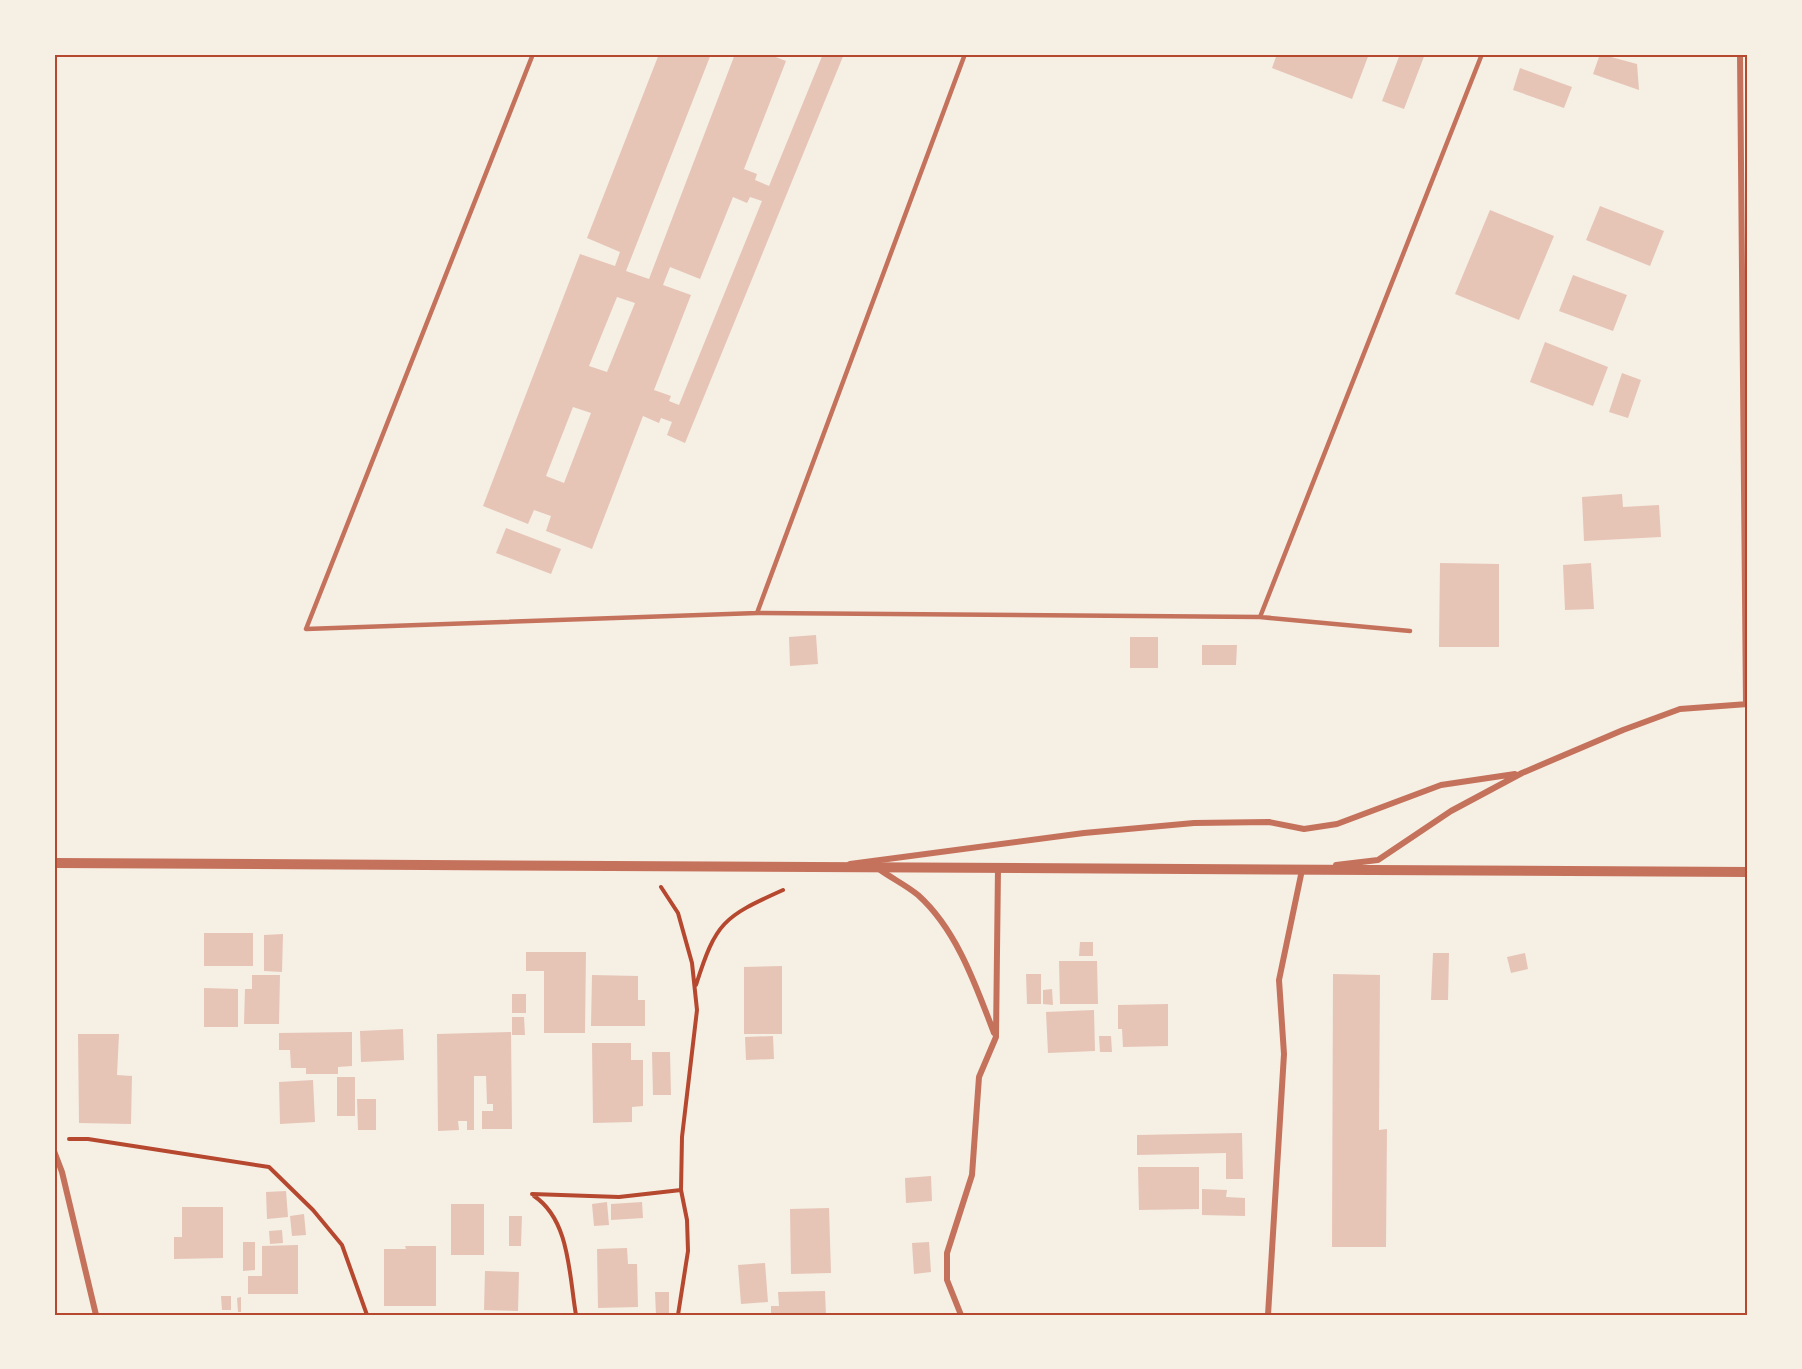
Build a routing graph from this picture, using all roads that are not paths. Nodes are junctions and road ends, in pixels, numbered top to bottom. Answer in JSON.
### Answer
{"nodes":[{"id":1,"x":533,"y":54,"type":"edge"},
{"id":2,"x":965,"y":54,"type":"edge"},
{"id":3,"x":1482,"y":54,"type":"edge"},
{"id":4,"x":1740,"y":54,"type":"edge"},
{"id":5,"x":757,"y":613,"type":"junction"},
{"id":6,"x":1260,"y":617,"type":"junction"},
{"id":7,"x":1410,"y":631,"type":"dead end"},
{"id":8,"x":1747,"y":704,"type":"edge"},
{"id":9,"x":1522,"y":773,"type":"junction"},
{"id":10,"x":54,"y":863,"type":"edge"},
{"id":11,"x":834,"y":867,"type":"junction"},
{"id":12,"x":876,"y":867,"type":"junction"},
{"id":13,"x":998,"y":868,"type":"junction"},
{"id":14,"x":1300,"y":870,"type":"junction"},
{"id":15,"x":1748,"y":872,"type":"edge"},
{"id":16,"x":996,"y":1037,"type":"junction"},
{"id":17,"x":54,"y":1151,"type":"edge"},
{"id":18,"x":96,"y":1315,"type":"edge"},
{"id":19,"x":961,"y":1315,"type":"edge"},
{"id":20,"x":1268,"y":1315,"type":"edge"}],
"edges":[{"from":1,"to":5,"type":"lane"},
{"from":2,"to":5,"type":"lane"},
{"from":3,"to":6,"type":"lane"},
{"from":4,"to":8,"type":"street"},
{"from":5,"to":6,"type":"lane"},
{"from":6,"to":7,"type":"lane"},
{"from":8,"to":9,"type":"street"},
{"from":9,"to":11,"type":"street"},
{"from":9,"to":14,"type":"street"},
{"from":10,"to":11,"type":"street"},
{"from":11,"to":12,"type":"street"},
{"from":12,"to":13,"type":"street"},
{"from":12,"to":16,"type":"street"},
{"from":13,"to":14,"type":"street"},
{"from":13,"to":16,"type":"street"},
{"from":14,"to":15,"type":"street"},
{"from":14,"to":20,"type":"street"},
{"from":16,"to":19,"type":"street"},
{"from":17,"to":18,"type":"street"}]}
